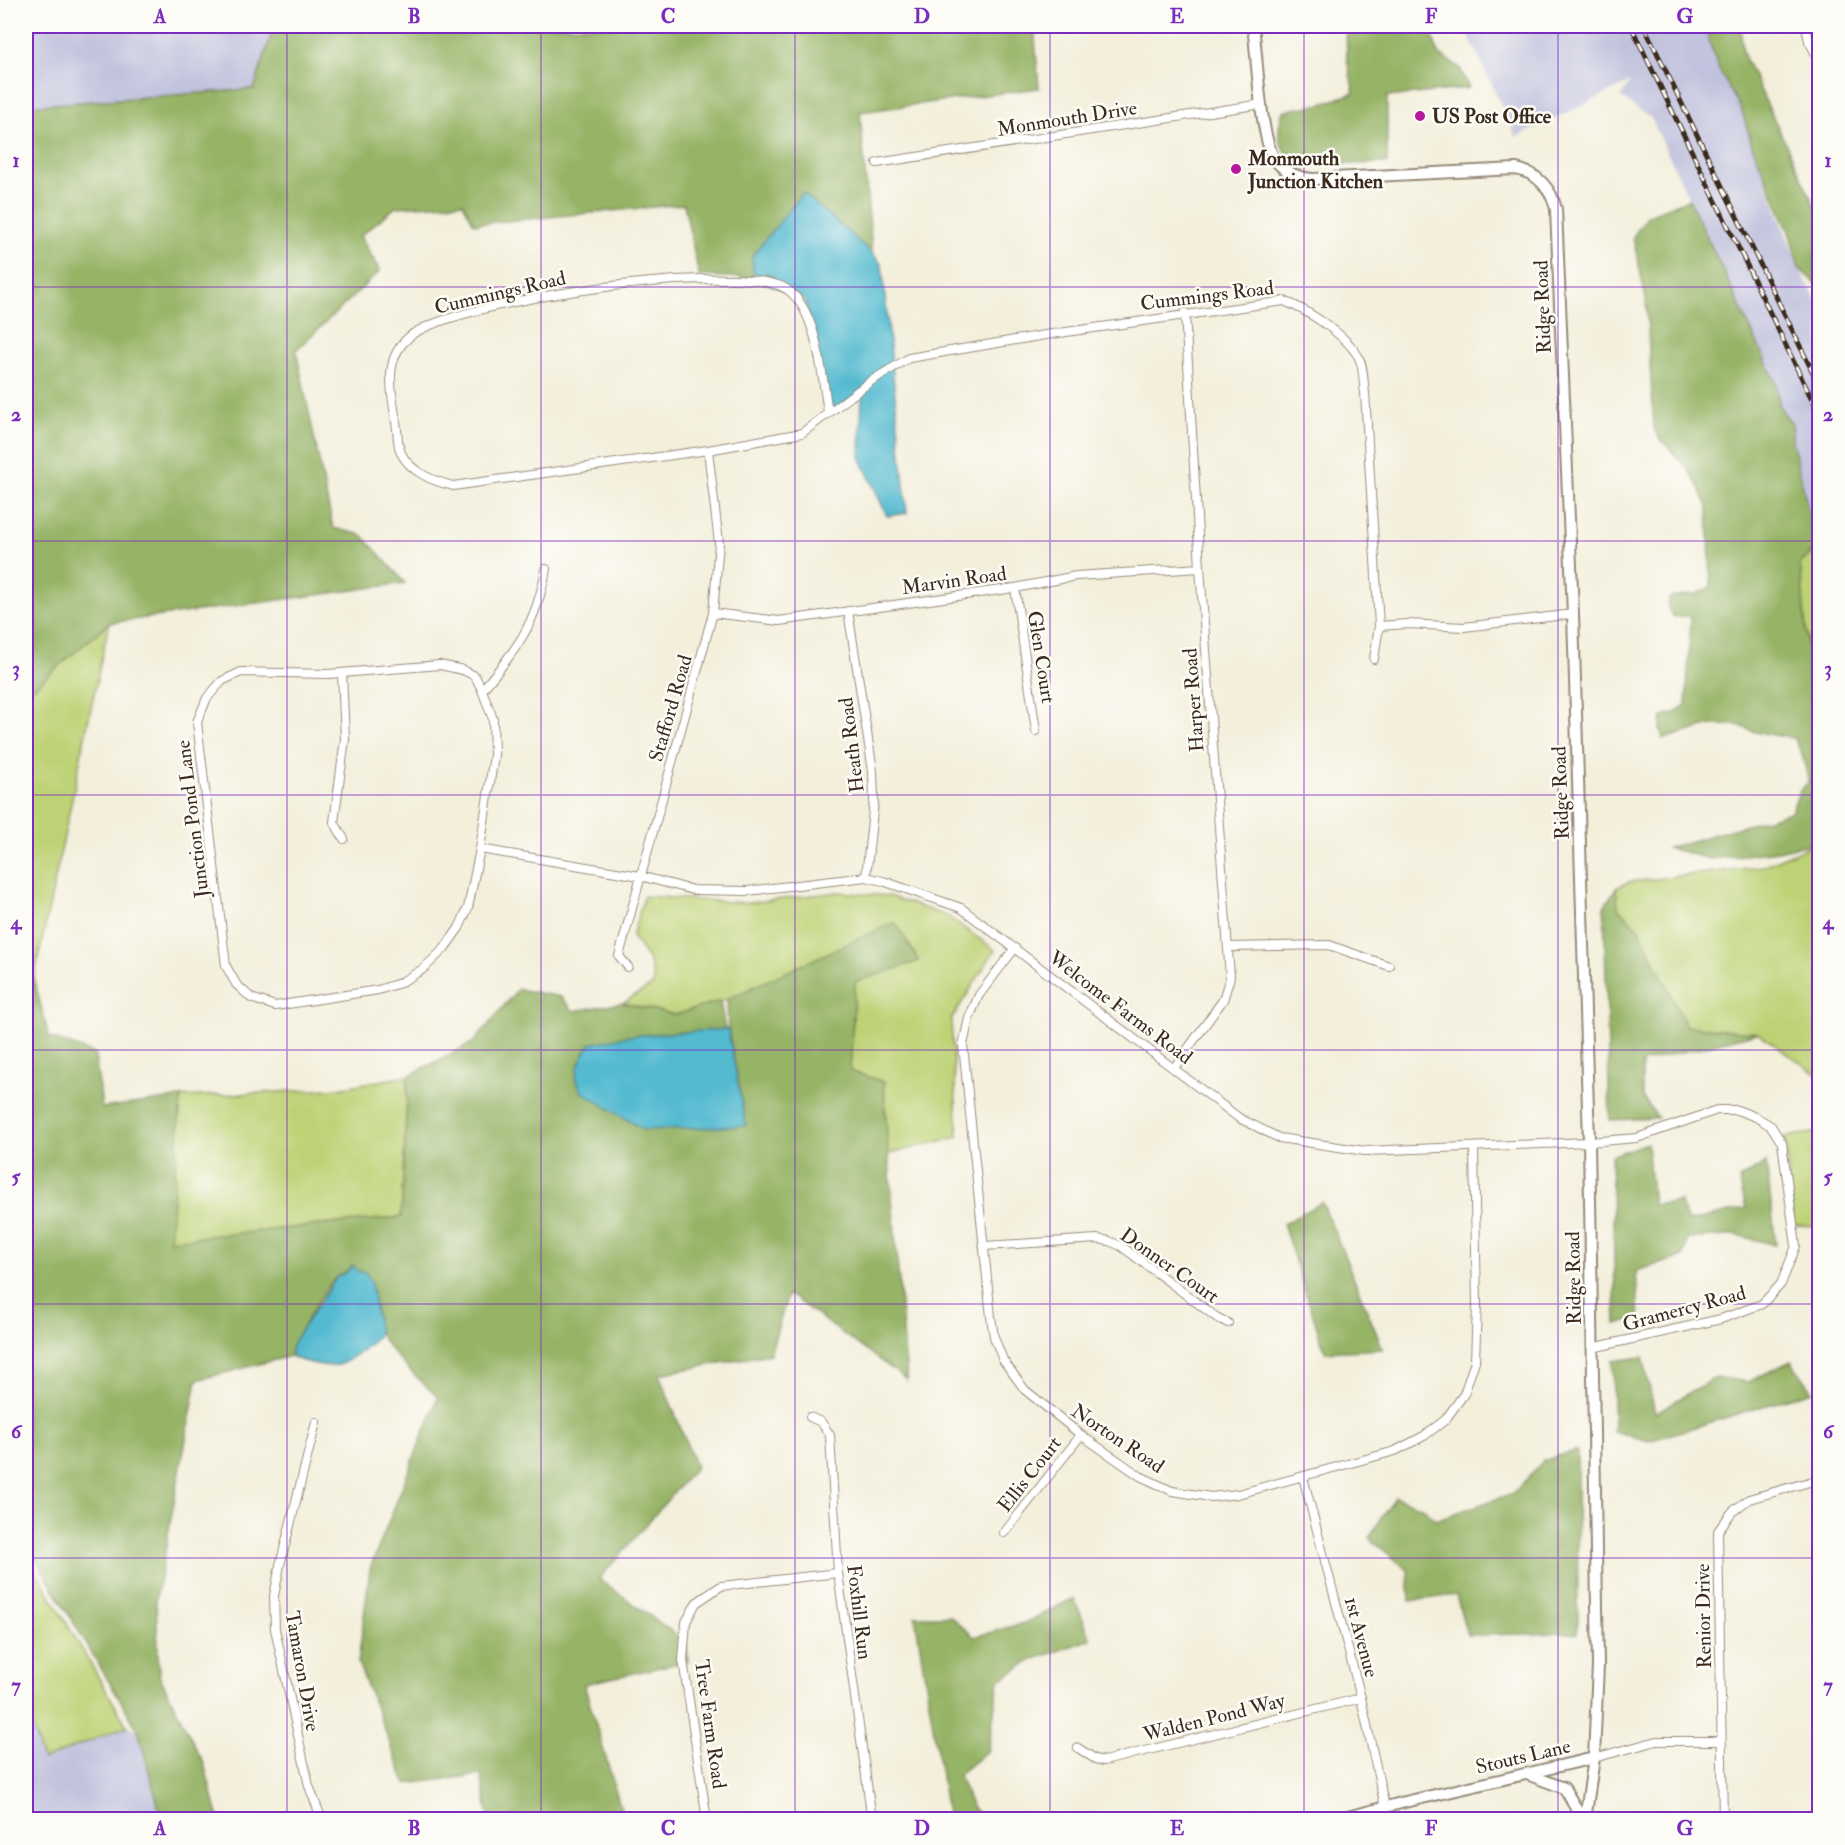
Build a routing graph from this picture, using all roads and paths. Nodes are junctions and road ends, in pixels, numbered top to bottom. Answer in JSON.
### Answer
{"nodes":[{"id":1,"x":1253,"y":26,"type":"edge"},
{"id":2,"x":1806,"y":26,"type":"edge"},
{"id":3,"x":1820,"y":62,"type":"edge"},
{"id":4,"x":1262,"y":104,"type":"junction"},
{"id":5,"x":877,"y":164,"type":"dead end"},
{"id":6,"x":1185,"y":313,"type":"junction"},
{"id":7,"x":828,"y":412,"type":"junction"},
{"id":8,"x":708,"y":450,"type":"junction"},
{"id":9,"x":1200,"y":568,"type":"junction"},
{"id":10,"x":546,"y":569,"type":"dead end"},
{"id":11,"x":1014,"y":588,"type":"junction"},
{"id":12,"x":848,"y":611,"type":"junction"},
{"id":13,"x":713,"y":612,"type":"junction"},
{"id":14,"x":1573,"y":614,"type":"junction"},
{"id":15,"x":1379,"y":626,"type":"junction"},
{"id":16,"x":1374,"y":659,"type":"dead end"},
{"id":17,"x":342,"y":673,"type":"junction"},
{"id":18,"x":482,"y":690,"type":"junction"},
{"id":19,"x":1036,"y":731,"type":"dead end"},
{"id":20,"x":344,"y":839,"type":"dead end"},
{"id":21,"x":480,"y":849,"type":"junction"},
{"id":22,"x":640,"y":876,"type":"junction"},
{"id":23,"x":866,"y":877,"type":"junction"},
{"id":24,"x":1229,"y":947,"type":"junction"},
{"id":25,"x":1015,"y":948,"type":"junction"},
{"id":26,"x":1389,"y":966,"type":"dead end"},
{"id":27,"x":628,"y":968,"type":"dead end"},
{"id":28,"x":1174,"y":1068,"type":"junction"},
{"id":29,"x":1589,"y":1142,"type":"junction"},
{"id":30,"x":1474,"y":1148,"type":"junction"},
{"id":31,"x":984,"y":1246,"type":"junction"},
{"id":32,"x":1228,"y":1323,"type":"dead end"},
{"id":33,"x":1592,"y":1348,"type":"junction"},
{"id":34,"x":810,"y":1417,"type":"dead end"},
{"id":35,"x":316,"y":1422,"type":"dead end"},
{"id":36,"x":1081,"y":1435,"type":"junction"},
{"id":37,"x":1303,"y":1477,"type":"junction"},
{"id":38,"x":1820,"y":1479,"type":"edge"},
{"id":39,"x":1004,"y":1533,"type":"dead end"},
{"id":40,"x":838,"y":1573,"type":"junction"},
{"id":41,"x":1361,"y":1698,"type":"junction"},
{"id":42,"x":1720,"y":1741,"type":"junction"},
{"id":43,"x":1078,"y":1748,"type":"dead end"},
{"id":44,"x":1594,"y":1758,"type":"junction"},
{"id":45,"x":1527,"y":1773,"type":"junction"},
{"id":46,"x":1385,"y":1807,"type":"junction"},
{"id":47,"x":322,"y":1820,"type":"edge"},
{"id":48,"x":707,"y":1820,"type":"edge"},
{"id":49,"x":872,"y":1820,"type":"edge"},
{"id":50,"x":1336,"y":1820,"type":"edge"},
{"id":51,"x":1584,"y":1820,"type":"edge"},
{"id":52,"x":1723,"y":1820,"type":"edge"}],
"edges":[{"from":1,"to":4,"type":"street","name":"Ridge Road"},
{"from":2,"to":3,"type":"street"},
{"from":4,"to":5,"type":"street","name":"Monmouth Drive"},
{"from":4,"to":14,"type":"street","name":"Ridge Road"},
{"from":6,"to":7,"type":"street","name":"Cummings Road"},
{"from":6,"to":9,"type":"street","name":"Harper Road"},
{"from":6,"to":15,"type":"street","name":"Cummings Road"},
{"from":7,"to":8,"type":"street","name":"Cummings Road"},
{"from":7,"to":8,"type":"street","name":"Cummings Road"},
{"from":8,"to":13,"type":"street","name":"Stafford Road"},
{"from":9,"to":11,"type":"street","name":"Marvin Road"},
{"from":9,"to":24,"type":"street","name":"Harper Road"},
{"from":10,"to":18,"type":"street"},
{"from":11,"to":12,"type":"street","name":"Marvin Road"},
{"from":11,"to":19,"type":"street","name":"Glen Court"},
{"from":12,"to":13,"type":"street","name":"Marvin Road"},
{"from":12,"to":23,"type":"street","name":"Heath Road"},
{"from":13,"to":22,"type":"street","name":"Stafford Road"},
{"from":14,"to":15,"type":"street"},
{"from":14,"to":29,"type":"street","name":"Ridge Road"},
{"from":15,"to":16,"type":"street","name":"Cummings Road"},
{"from":17,"to":18,"type":"street","name":"Junction Pond Lane"},
{"from":17,"to":20,"type":"street"},
{"from":17,"to":21,"type":"street","name":"Junction Pond Lane"},
{"from":18,"to":21,"type":"street","name":"Junction Pond Lane"},
{"from":21,"to":22,"type":"street"},
{"from":22,"to":23,"type":"street","name":"Welcome Farms Road"},
{"from":22,"to":27,"type":"street","name":"Stafford Road"},
{"from":23,"to":25,"type":"street","name":"Welcome Farms Road"},
{"from":24,"to":26,"type":"street"},
{"from":24,"to":28,"type":"street","name":"Harper Road"},
{"from":25,"to":28,"type":"street","name":"Welcome Farms Road"},
{"from":25,"to":31,"type":"street","name":"Norton Road"},
{"from":28,"to":30,"type":"street","name":"Welcome Farms Road"},
{"from":29,"to":30,"type":"street","name":"Welcome Farms Road"},
{"from":29,"to":33,"type":"street","name":"Ridge Road"},
{"from":29,"to":33,"type":"street","name":"Gramercy Road"},
{"from":30,"to":37,"type":"street","name":"Norton Road"},
{"from":31,"to":32,"type":"street","name":"Donner Court"},
{"from":31,"to":36,"type":"street","name":"Norton Road"},
{"from":33,"to":44,"type":"street","name":"Ridge Road"},
{"from":34,"to":40,"type":"street","name":"Foxhill Run"},
{"from":35,"to":47,"type":"street","name":"Tamaron Drive"},
{"from":36,"to":37,"type":"street","name":"Norton Road"},
{"from":36,"to":39,"type":"street","name":"Ellis Court"},
{"from":37,"to":41,"type":"street","name":"1st Avenue"},
{"from":38,"to":42,"type":"street","name":"Renior Drive"},
{"from":40,"to":48,"type":"street","name":"Tree Farm Road"},
{"from":40,"to":49,"type":"street","name":"Foxhill Run"},
{"from":41,"to":43,"type":"street","name":"Walden Pond Way"},
{"from":41,"to":46,"type":"street","name":"1st Avenue"},
{"from":42,"to":44,"type":"street","name":"Stouts Lane"},
{"from":42,"to":52,"type":"street","name":"Renior Drive"},
{"from":44,"to":45,"type":"street","name":"Stouts Lane"},
{"from":44,"to":51,"type":"street","name":"Ridge Road"},
{"from":45,"to":46,"type":"street","name":"Stouts Lane"},
{"from":45,"to":51,"type":"street"},
{"from":46,"to":50,"type":"street","name":"Stouts Lane"}]}
